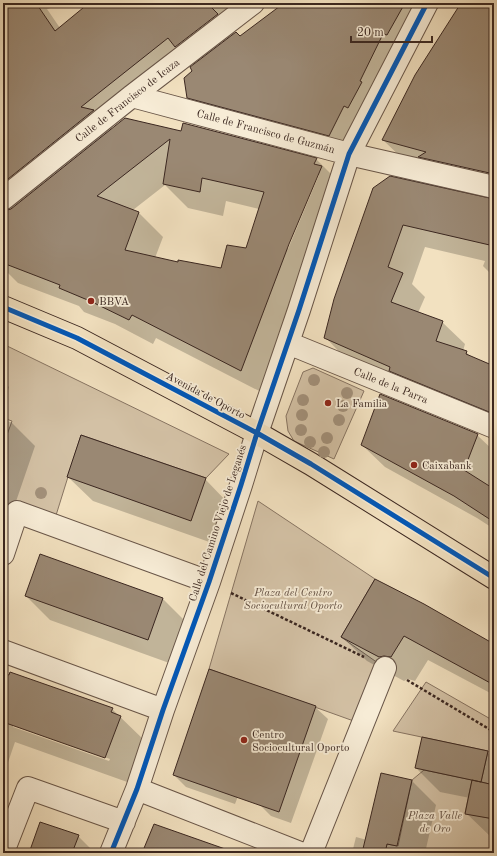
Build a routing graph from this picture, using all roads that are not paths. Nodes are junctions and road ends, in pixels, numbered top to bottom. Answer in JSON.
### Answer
{"nodes":[{"id":1,"x":253,"y":3,"type":"edge"},
{"id":2,"x":427,"y":3,"type":"edge"},
{"id":3,"x":132,"y":96,"type":"junction"},
{"id":4,"x":350,"y":154,"type":"junction"},
{"id":5,"x":494,"y":187,"type":"edge"},
{"id":6,"x":3,"y":199,"type":"edge"},
{"id":7,"x":3,"y":307,"type":"edge"},
{"id":8,"x":288,"y":343,"type":"junction"},
{"id":9,"x":494,"y":427,"type":"edge"},
{"id":10,"x":257,"y":433,"type":"junction"},
{"id":11,"x":3,"y":554,"type":"edge"},
{"id":12,"x":494,"y":578,"type":"edge"},
{"id":13,"x":209,"y":582,"type":"junction"},
{"id":14,"x":3,"y":651,"type":"edge"},
{"id":15,"x":385,"y":668,"type":"road end"},
{"id":16,"x":163,"y":710,"type":"junction"},
{"id":17,"x":137,"y":789,"type":"junction"},
{"id":18,"x":124,"y":822,"type":"junction"},
{"id":19,"x":3,"y":852,"type":"edge"},
{"id":20,"x":112,"y":853,"type":"edge"},
{"id":21,"x":300,"y":853,"type":"edge"},
{"id":22,"x":311,"y":853,"type":"edge"}],
"edges":[{"from":1,"to":3,"type":"street","name":"Calle de Francisco de Icaza"},
{"from":2,"to":4,"type":"street","name":"Calle del Camino Viejo de Leganés"},
{"from":3,"to":4,"type":"street","name":"Calle de Francisco de Guzmán"},
{"from":3,"to":6,"type":"street","name":"Calle de Francisco de Icaza"},
{"from":4,"to":5,"type":"street","name":"Calle de Francisco de Guzmán"},
{"from":4,"to":8,"type":"street","name":"Calle del Camino Viejo de Leganés"},
{"from":7,"to":10,"type":"main road","name":"Avenida de Oporto"},
{"from":8,"to":9,"type":"street","name":"Calle de la Parra"},
{"from":8,"to":10,"type":"street","name":"Calle del Camino Viejo de Leganés"},
{"from":10,"to":12,"type":"main road","name":"Avenida de Oporto"},
{"from":10,"to":13,"type":"street","name":"Calle del Camino Viejo de Leganés"},
{"from":11,"to":13,"type":"street","name":"Calle del Camino Viejo de Leganés"},
{"from":13,"to":16,"type":"street","name":"Calle del Camino Viejo de Leganés"},
{"from":14,"to":16,"type":"street"},
{"from":15,"to":22,"type":"street"},
{"from":16,"to":17,"type":"street","name":"Calle del Camino Viejo de Leganés"},
{"from":17,"to":18,"type":"street","name":"Calle del Camino Viejo de Leganés"},
{"from":17,"to":21,"type":"street"},
{"from":18,"to":19,"type":"street"},
{"from":18,"to":20,"type":"street","name":"Calle del Camino Viejo de Leganés"}]}
